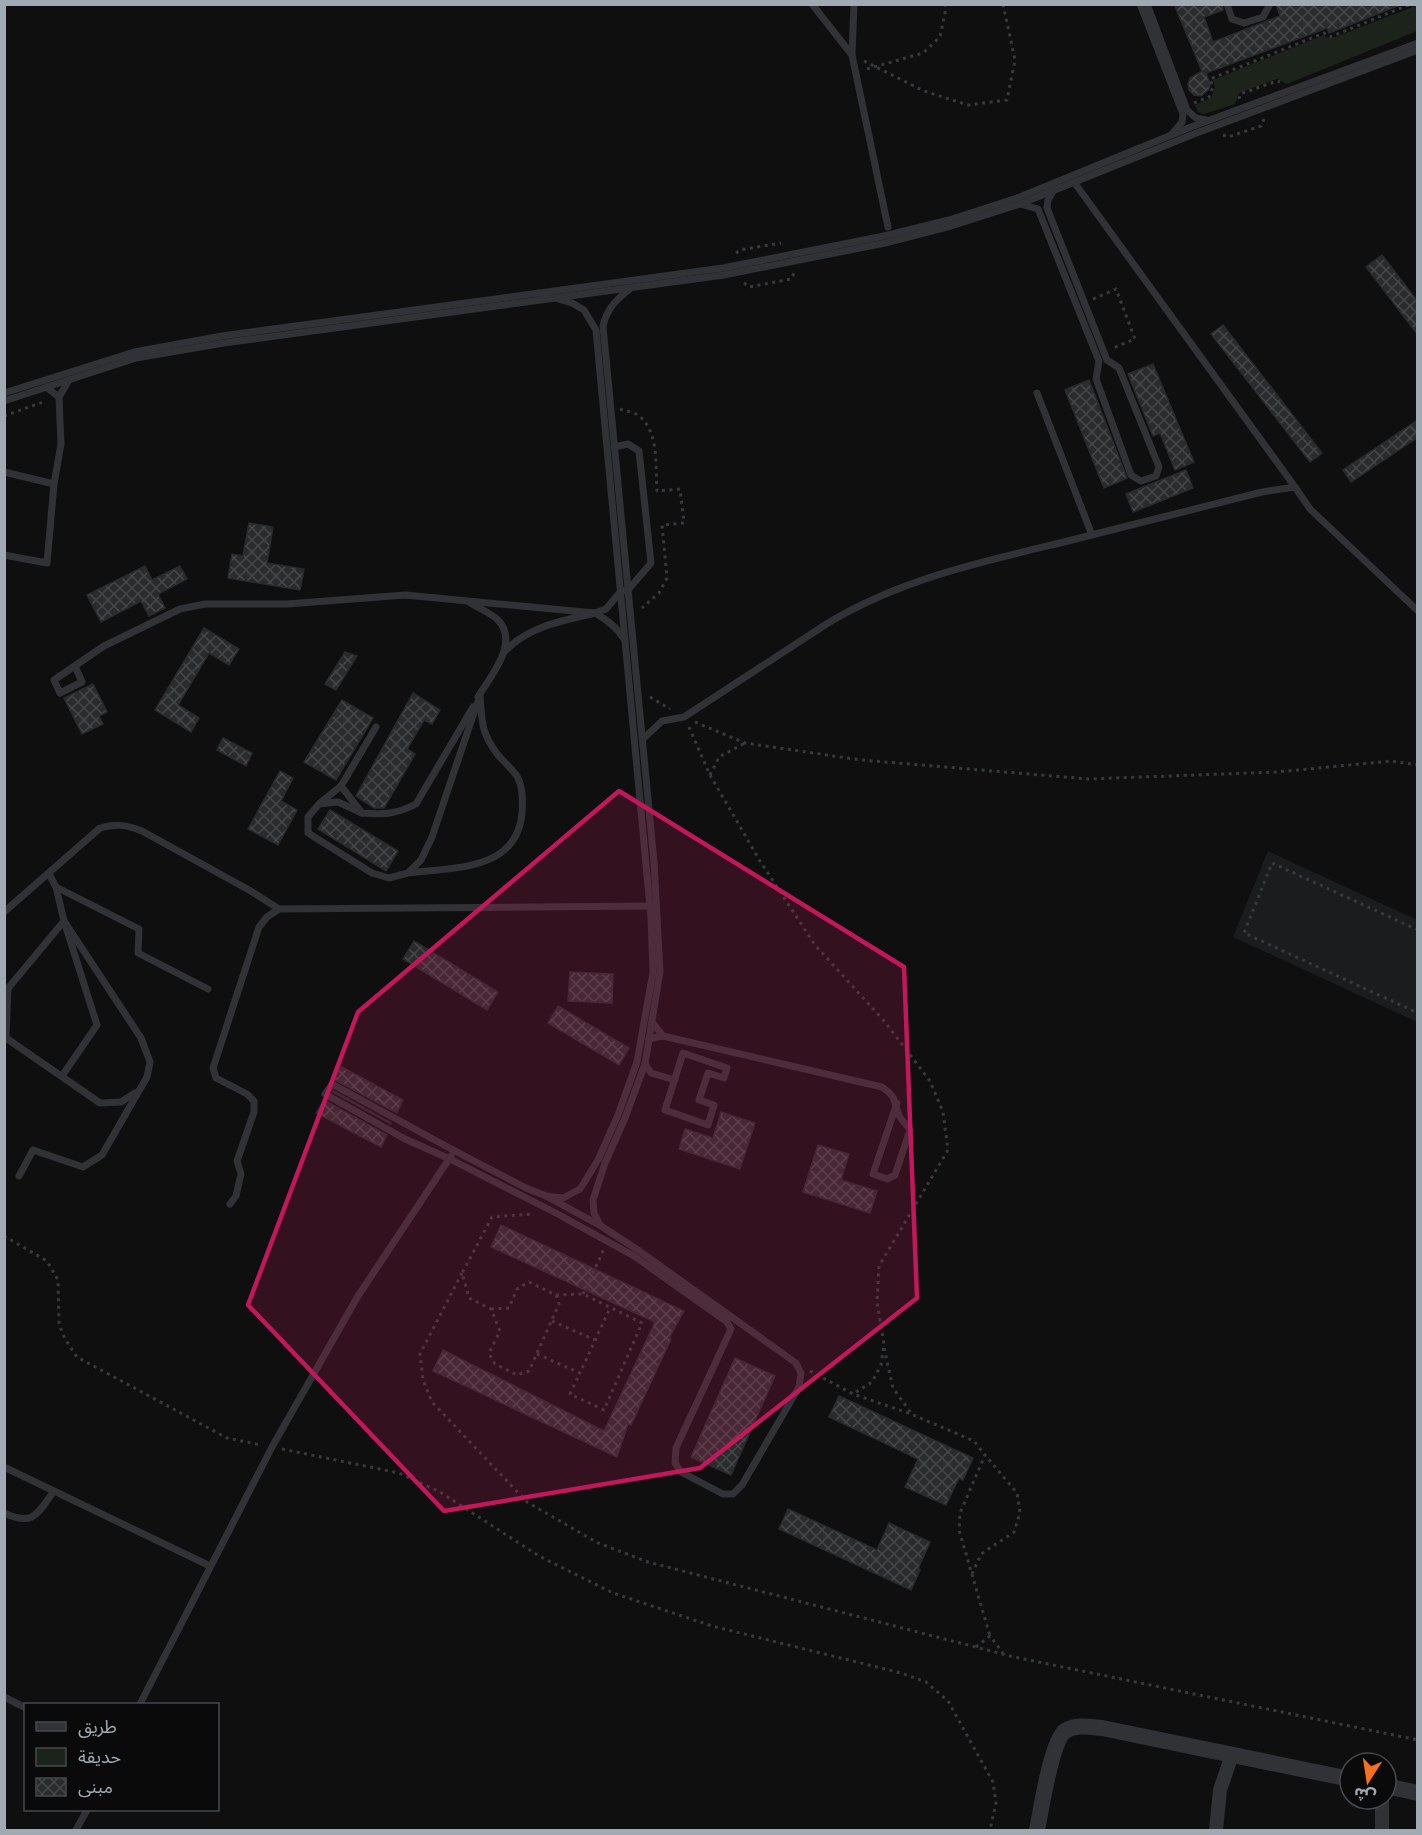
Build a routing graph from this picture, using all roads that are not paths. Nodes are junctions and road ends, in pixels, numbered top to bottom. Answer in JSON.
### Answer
{"nodes":[{"id":1,"x":812,"y":4,"type":"edge"},
{"id":2,"x":854,"y":4,"type":"edge"},
{"id":3,"x":1140,"y":4,"type":"edge"},
{"id":4,"x":1147,"y":4,"type":"edge"},
{"id":5,"x":1227,"y":4,"type":"edge"},
{"id":6,"x":1270,"y":4,"type":"edge"},
{"id":7,"x":1418,"y":43,"type":"edge"},
{"id":8,"x":1418,"y":50,"type":"edge"},
{"id":9,"x":852,"y":55,"type":"junction"},
{"id":10,"x":1209,"y":121,"type":"junction"},
{"id":11,"x":1170,"y":136,"type":"junction"},
{"id":12,"x":1074,"y":182,"type":"junction"},
{"id":13,"x":1054,"y":190,"type":"junction"},
{"id":14,"x":1020,"y":204,"type":"junction"},
{"id":15,"x":888,"y":227,"type":"junction"},
{"id":16,"x":902,"y":232,"type":"junction"},
{"id":17,"x":881,"y":237,"type":"junction"},
{"id":18,"x":639,"y":280,"type":"junction"},
{"id":19,"x":632,"y":288,"type":"junction"},
{"id":20,"x":538,"y":293,"type":"junction"},
{"id":21,"x":552,"y":298,"type":"junction"},
{"id":22,"x":69,"y":380,"type":"junction"},
{"id":23,"x":46,"y":387,"type":"junction"},
{"id":24,"x":4,"y":393,"type":"edge"},
{"id":25,"x":1037,"y":393,"type":"dead end"},
{"id":26,"x":59,"y":397,"type":"junction"},
{"id":27,"x":4,"y":400,"type":"edge"},
{"id":28,"x":615,"y":446,"type":"junction"},
{"id":29,"x":608,"y":456,"type":"junction"},
{"id":30,"x":4,"y":472,"type":"edge"},
{"id":31,"x":54,"y":484,"type":"junction"},
{"id":32,"x":1294,"y":487,"type":"junction"},
{"id":33,"x":1092,"y":535,"type":"junction"},
{"id":34,"x":4,"y":555,"type":"edge"},
{"id":35,"x":625,"y":591,"type":"junction"},
{"id":36,"x":467,"y":601,"type":"junction"},
{"id":37,"x":1418,"y":611,"type":"edge"},
{"id":38,"x":595,"y":613,"type":"junction"},
{"id":39,"x":626,"y":642,"type":"junction"},
{"id":40,"x":505,"y":651,"type":"junction"},
{"id":41,"x":75,"y":666,"type":"dead end"},
{"id":42,"x":480,"y":695,"type":"junction"},
{"id":43,"x":376,"y":727,"type":"dead end"},
{"id":44,"x":643,"y":739,"type":"junction"},
{"id":45,"x":341,"y":786,"type":"junction"},
{"id":46,"x":319,"y":804,"type":"junction"},
{"id":47,"x":362,"y":813,"type":"junction"},
{"id":48,"x":408,"y":873,"type":"junction"},
{"id":49,"x":49,"y":874,"type":"junction"},
{"id":50,"x":56,"y":887,"type":"junction"},
{"id":51,"x":650,"y":906,"type":"junction"},
{"id":52,"x":279,"y":909,"type":"junction"},
{"id":53,"x":4,"y":912,"type":"edge"},
{"id":54,"x":64,"y":921,"type":"junction"},
{"id":55,"x":208,"y":989,"type":"dead end"},
{"id":56,"x":6,"y":991,"type":"edge"},
{"id":57,"x":652,"y":1022,"type":"junction"},
{"id":58,"x":663,"y":1036,"type":"junction"},
{"id":59,"x":649,"y":1039,"type":"junction"},
{"id":60,"x":645,"y":1064,"type":"junction"},
{"id":61,"x":651,"y":1073,"type":"junction"},
{"id":62,"x":62,"y":1076,"type":"junction"},
{"id":63,"x":639,"y":1079,"type":"junction"},
{"id":64,"x":675,"y":1080,"type":"junction"},
{"id":65,"x":137,"y":1092,"type":"junction"},
{"id":66,"x":897,"y":1103,"type":"junction"},
{"id":67,"x":454,"y":1151,"type":"junction"},
{"id":68,"x":450,"y":1159,"type":"junction"},
{"id":69,"x":19,"y":1176,"type":"dead end"},
{"id":70,"x":546,"y":1196,"type":"junction"},
{"id":71,"x":230,"y":1204,"type":"dead end"},
{"id":72,"x":601,"y":1226,"type":"junction"},
{"id":73,"x":4,"y":1467,"type":"edge"},
{"id":74,"x":54,"y":1491,"type":"junction"},
{"id":75,"x":4,"y":1513,"type":"edge"},
{"id":76,"x":210,"y":1566,"type":"junction"},
{"id":77,"x":4,"y":1697,"type":"edge"},
{"id":78,"x":141,"y":1703,"type":"edge"},
{"id":79,"x":24,"y":1707,"type":"edge"},
{"id":80,"x":1232,"y":1755,"type":"junction"},
{"id":81,"x":1338,"y":1777,"type":"edge"},
{"id":82,"x":1398,"y":1789,"type":"edge"},
{"id":83,"x":1418,"y":1793,"type":"edge"},
{"id":84,"x":86,"y":1811,"type":"edge"},
{"id":85,"x":1382,"y":1811,"type":"edge"},
{"id":86,"x":76,"y":1830,"type":"edge"},
{"id":87,"x":1037,"y":1830,"type":"edge"},
{"id":88,"x":1216,"y":1830,"type":"edge"},
{"id":89,"x":1382,"y":1830,"type":"edge"}],
"edges":[{"from":1,"to":9,"type":"lane"},
{"from":2,"to":9,"type":"lane"},
{"from":3,"to":11,"type":"lane"},
{"from":4,"to":10,"type":"lane"},
{"from":5,"to":6,"type":"lane"},
{"from":7,"to":10,"type":"lane"},
{"from":8,"to":12,"type":"lane"},
{"from":9,"to":15,"type":"lane"},
{"from":10,"to":11,"type":"lane"},
{"from":11,"to":16,"type":"lane"},
{"from":12,"to":13,"type":"lane"},
{"from":12,"to":32,"type":"lane"},
{"from":13,"to":14,"type":"lane"},
{"from":13,"to":14,"type":"lane"},
{"from":14,"to":19,"type":"lane"},
{"from":15,"to":16,"type":"lane"},
{"from":15,"to":17,"type":"lane"},
{"from":16,"to":17,"type":"lane"},
{"from":17,"to":18,"type":"lane"},
{"from":18,"to":19,"type":"lane"},
{"from":18,"to":20,"type":"lane"},
{"from":19,"to":21,"type":"lane"},
{"from":19,"to":28,"type":"lane"},
{"from":20,"to":21,"type":"lane"},
{"from":20,"to":24,"type":"lane"},
{"from":21,"to":22,"type":"lane"},
{"from":21,"to":29,"type":"lane"},
{"from":22,"to":23,"type":"lane"},
{"from":22,"to":26,"type":"lane"},
{"from":23,"to":26,"type":"lane"},
{"from":23,"to":27,"type":"lane"},
{"from":25,"to":33,"type":"lane"},
{"from":26,"to":31,"type":"lane"},
{"from":28,"to":29,"type":"lane"},
{"from":28,"to":35,"type":"lane"},
{"from":28,"to":35,"type":"lane"},
{"from":29,"to":35,"type":"lane"},
{"from":30,"to":31,"type":"lane"},
{"from":31,"to":34,"type":"lane"},
{"from":32,"to":33,"type":"lane"},
{"from":32,"to":37,"type":"lane"},
{"from":33,"to":44,"type":"lane"},
{"from":35,"to":38,"type":"lane"},
{"from":35,"to":39,"type":"lane"},
{"from":35,"to":44,"type":"lane"},
{"from":36,"to":38,"type":"lane"},
{"from":36,"to":40,"type":"lane"},
{"from":36,"to":41,"type":"lane"},
{"from":38,"to":39,"type":"lane"},
{"from":38,"to":40,"type":"lane"},
{"from":39,"to":51,"type":"lane"},
{"from":40,"to":42,"type":"lane"},
{"from":42,"to":47,"type":"lane"},
{"from":42,"to":48,"type":"lane"},
{"from":42,"to":48,"type":"lane"},
{"from":43,"to":45,"type":"lane"},
{"from":44,"to":57,"type":"lane"},
{"from":45,"to":46,"type":"lane"},
{"from":45,"to":47,"type":"lane"},
{"from":46,"to":47,"type":"lane"},
{"from":46,"to":48,"type":"lane"},
{"from":49,"to":50,"type":"lane"},
{"from":49,"to":52,"type":"lane"},
{"from":49,"to":53,"type":"lane"},
{"from":50,"to":54,"type":"lane"},
{"from":50,"to":55,"type":"lane"},
{"from":51,"to":52,"type":"lane"},
{"from":51,"to":70,"type":"lane"},
{"from":52,"to":71,"type":"lane"},
{"from":54,"to":56,"type":"lane"},
{"from":54,"to":62,"type":"lane"},
{"from":54,"to":65,"type":"lane"},
{"from":56,"to":62,"type":"lane"},
{"from":57,"to":58,"type":"lane"},
{"from":57,"to":59,"type":"lane"},
{"from":58,"to":59,"type":"lane"},
{"from":58,"to":66,"type":"lane"},
{"from":59,"to":60,"type":"lane"},
{"from":60,"to":61,"type":"lane"},
{"from":60,"to":63,"type":"lane"},
{"from":61,"to":63,"type":"lane"},
{"from":61,"to":64,"type":"lane"},
{"from":62,"to":65,"type":"lane"},
{"from":63,"to":72,"type":"lane"},
{"from":64,"to":64,"type":"lane"},
{"from":65,"to":69,"type":"lane"},
{"from":66,"to":66,"type":"lane"},
{"from":67,"to":68,"type":"lane"},
{"from":67,"to":68,"type":"lane"},
{"from":67,"to":70,"type":"lane"},
{"from":68,"to":72,"type":"lane"},
{"from":68,"to":76,"type":"lane"},
{"from":70,"to":72,"type":"lane"},
{"from":73,"to":74,"type":"lane"},
{"from":74,"to":75,"type":"lane"},
{"from":74,"to":76,"type":"lane"},
{"from":76,"to":78,"type":"lane"},
{"from":77,"to":79,"type":"lane"},
{"from":80,"to":81,"type":"street"},
{"from":80,"to":87,"type":"street"},
{"from":80,"to":88,"type":"street"},
{"from":82,"to":83,"type":"street"},
{"from":84,"to":86,"type":"lane"},
{"from":85,"to":89,"type":"street"}]}
